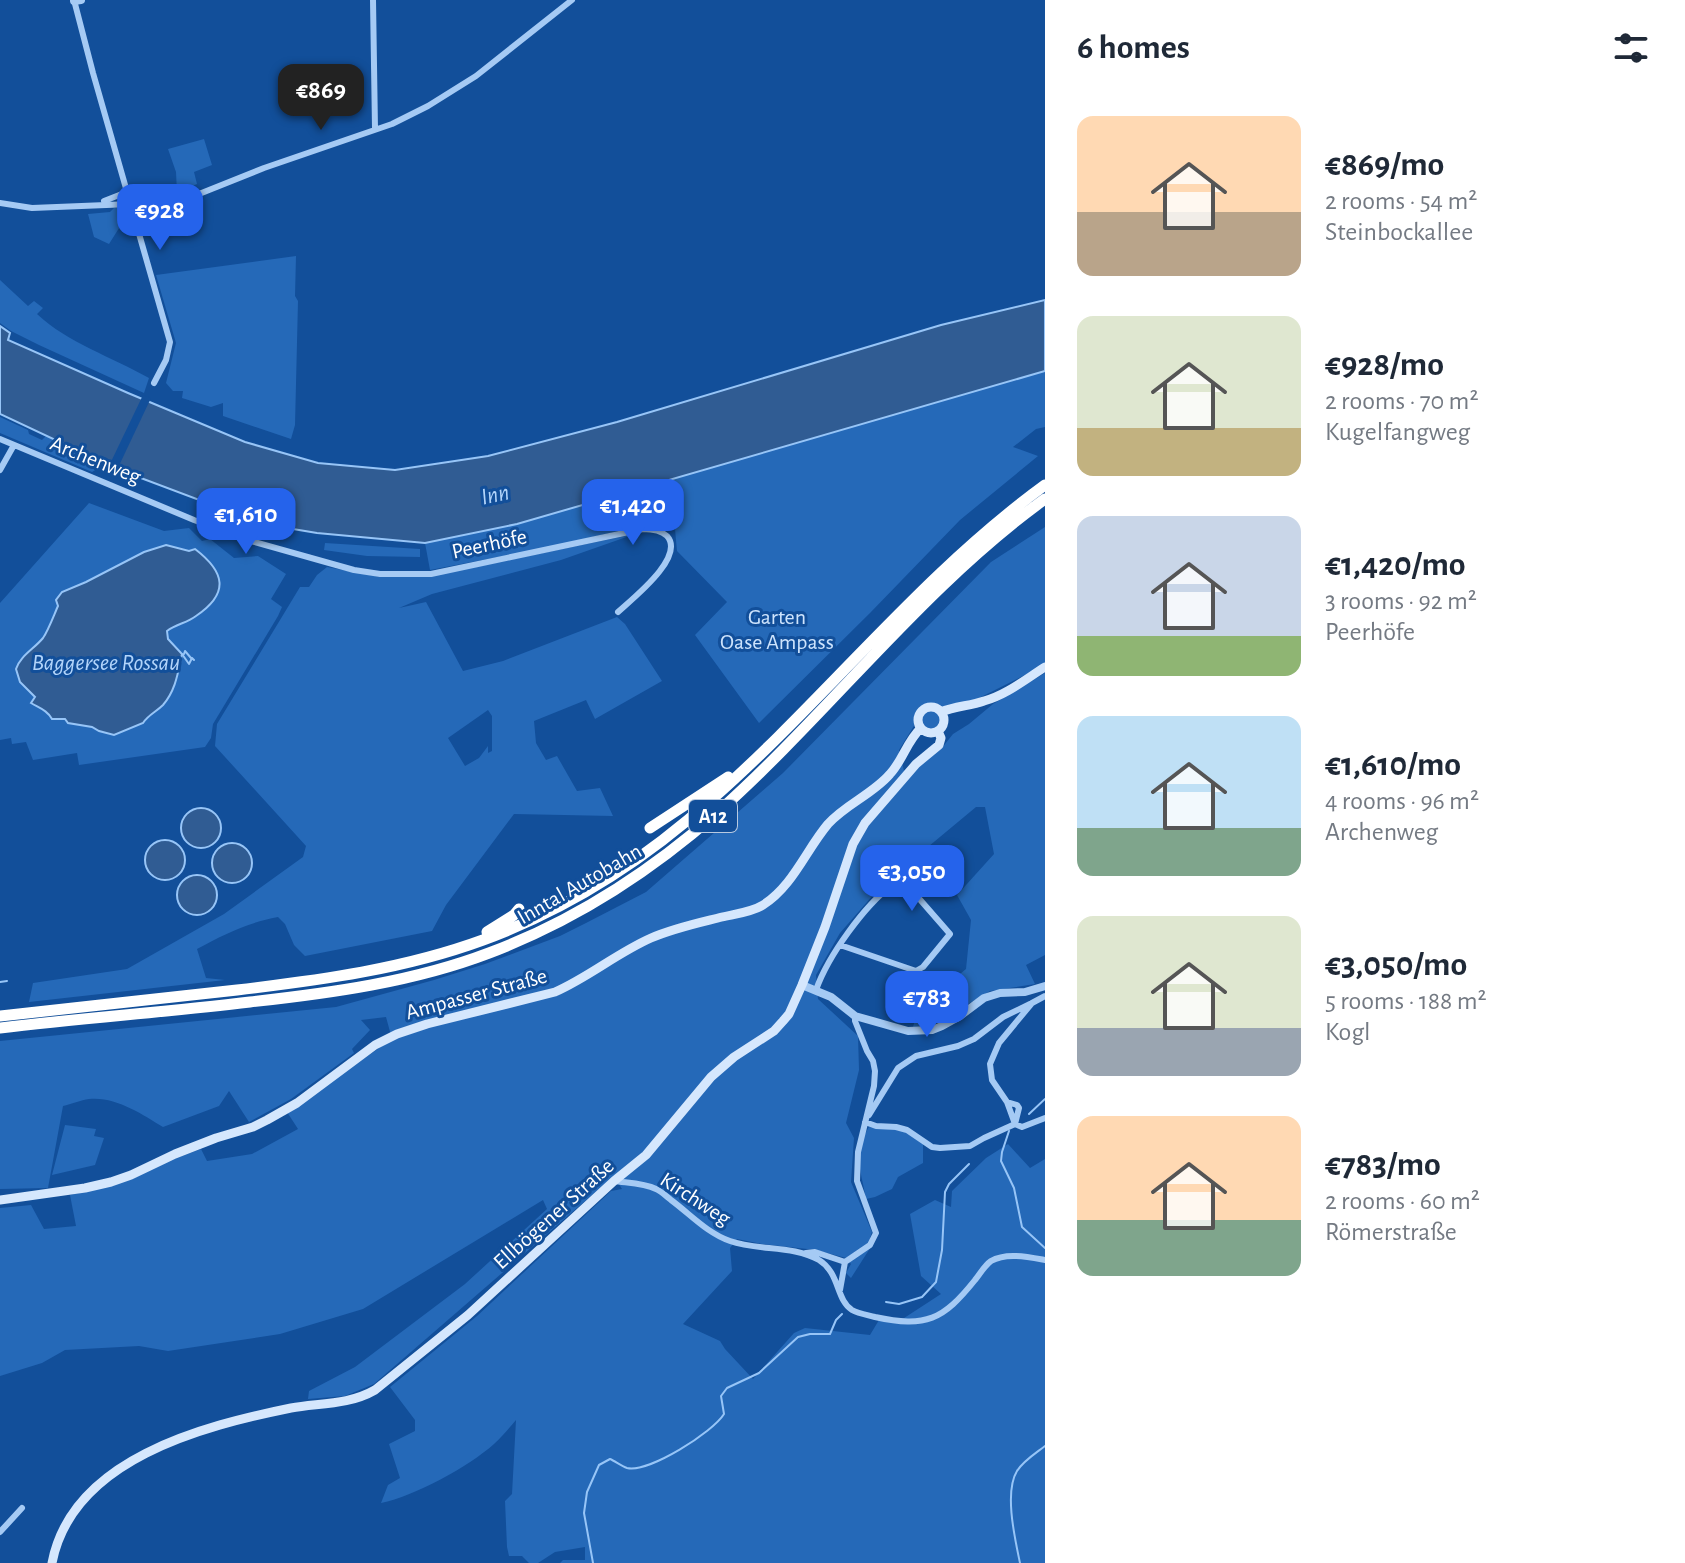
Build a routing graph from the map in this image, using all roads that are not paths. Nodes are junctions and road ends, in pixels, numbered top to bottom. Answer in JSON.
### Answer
{"nodes":[{"id":1,"x":74,"y":0,"type":"edge"},
{"id":2,"x":81,"y":0,"type":"edge"},
{"id":3,"x":373,"y":0,"type":"edge"},
{"id":4,"x":572,"y":0,"type":"edge"},
{"id":5,"x":375,"y":129,"type":"junction"},
{"id":6,"x":127,"y":192,"type":"junction"},
{"id":7,"x":0,"y":203,"type":"edge"},
{"id":8,"x":93,"y":204,"type":"junction"},
{"id":9,"x":131,"y":206,"type":"junction"},
{"id":10,"x":154,"y":383,"type":"dead end"},
{"id":11,"x":0,"y":439,"type":"edge"},
{"id":12,"x":14,"y":445,"type":"junction"},
{"id":13,"x":0,"y":470,"type":"edge"},
{"id":14,"x":1045,"y":485,"type":"edge"},
{"id":15,"x":1045,"y":499,"type":"edge"},
{"id":16,"x":315,"y":560,"type":"joint"},
{"id":17,"x":618,"y":612,"type":"dead end"},
{"id":18,"x":1045,"y":667,"type":"edge"},
{"id":19,"x":941,"y":712,"type":"junction"},
{"id":20,"x":921,"y":728,"type":"junction"},
{"id":21,"x":938,"y":731,"type":"junction"},
{"id":22,"x":754,"y":759,"type":"junction"},
{"id":23,"x":650,"y":828,"type":"dead end"},
{"id":24,"x":519,"y":909,"type":"dead end"},
{"id":25,"x":467,"y":945,"type":"junction"},
{"id":26,"x":840,"y":945,"type":"junction"},
{"id":27,"x":802,"y":985,"type":"junction"},
{"id":28,"x":1045,"y":986,"type":"edge"},
{"id":29,"x":816,"y":990,"type":"junction"},
{"id":30,"x":1045,"y":996,"type":"edge"},
{"id":31,"x":1032,"y":1003,"type":"junction"},
{"id":32,"x":855,"y":1016,"type":"junction"},
{"id":33,"x":28,"y":1019,"type":"junction"},
{"id":34,"x":3,"y":1022,"type":"edge"},
{"id":35,"x":1045,"y":1118,"type":"edge"},
{"id":36,"x":865,"y":1122,"type":"junction"},
{"id":37,"x":1015,"y":1124,"type":"junction"},
{"id":38,"x":614,"y":1181,"type":"junction"},
{"id":39,"x":0,"y":1200,"type":"edge"},
{"id":40,"x":806,"y":1253,"type":"junction"},
{"id":41,"x":1045,"y":1260,"type":"edge"},
{"id":42,"x":845,"y":1262,"type":"junction"},
{"id":43,"x":840,"y":1290,"type":"junction"},
{"id":44,"x":22,"y":1508,"type":"dead end"},
{"id":45,"x":0,"y":1532,"type":"edge"},
{"id":46,"x":52,"y":1563,"type":"edge"}],
"edges":[{"from":1,"to":2,"type":"street"},
{"from":1,"to":6,"type":"street"},
{"from":3,"to":5,"type":"street"},
{"from":4,"to":5,"type":"street"},
{"from":5,"to":9,"type":"street"},
{"from":6,"to":8,"type":"street"},
{"from":6,"to":9,"type":"street"},
{"from":7,"to":8,"type":"street"},
{"from":8,"to":9,"type":"street"},
{"from":9,"to":10,"type":"street"},
{"from":11,"to":12,"type":"street","name":"Archenweg"},
{"from":12,"to":13,"type":"street"},
{"from":12,"to":16,"type":"street","name":"Archenweg"},
{"from":14,"to":22,"type":"highway","name":"Inntal Autobahn","number":"A12"},
{"from":15,"to":33,"type":"highway","name":"Inntal Autobahn","number":"A12"},
{"from":16,"to":17,"type":"street","name":"Peerhöfe"},
{"from":18,"to":19,"type":"main road"},
{"from":19,"to":20,"type":"main road"},
{"from":19,"to":21,"type":"main road"},
{"from":20,"to":21,"type":"main road"},
{"from":20,"to":39,"type":"main road","name":"Ampasser Straße"},
{"from":21,"to":27,"type":"main road","name":"Ellbögener Straße"},
{"from":22,"to":23,"type":"highway"},
{"from":22,"to":25,"type":"highway","name":"Inntal Autobahn","number":"A12"},
{"from":24,"to":25,"type":"highway"},
{"from":25,"to":33,"type":"highway","name":"Inntal Autobahn","number":"A12"},
{"from":26,"to":26,"type":"street"},
{"from":26,"to":29,"type":"street"},
{"from":27,"to":29,"type":"street"},
{"from":27,"to":38,"type":"main road","name":"Ellbögener Straße"},
{"from":28,"to":32,"type":"street"},
{"from":29,"to":32,"type":"street"},
{"from":30,"to":31,"type":"street"},
{"from":31,"to":36,"type":"street"},
{"from":31,"to":37,"type":"street"},
{"from":32,"to":36,"type":"street"},
{"from":33,"to":34,"type":"highway","name":"Inntal Autobahn","number":"A12"},
{"from":35,"to":37,"type":"street"},
{"from":36,"to":37,"type":"street"},
{"from":36,"to":42,"type":"street"},
{"from":38,"to":40,"type":"street","name":"Kirchweg"},
{"from":38,"to":46,"type":"main road","name":"Ellbögener Straße"},
{"from":40,"to":42,"type":"street","name":"Kirchweg"},
{"from":40,"to":43,"type":"street"},
{"from":41,"to":43,"type":"street"},
{"from":42,"to":43,"type":"street"},
{"from":44,"to":45,"type":"street"}]}
